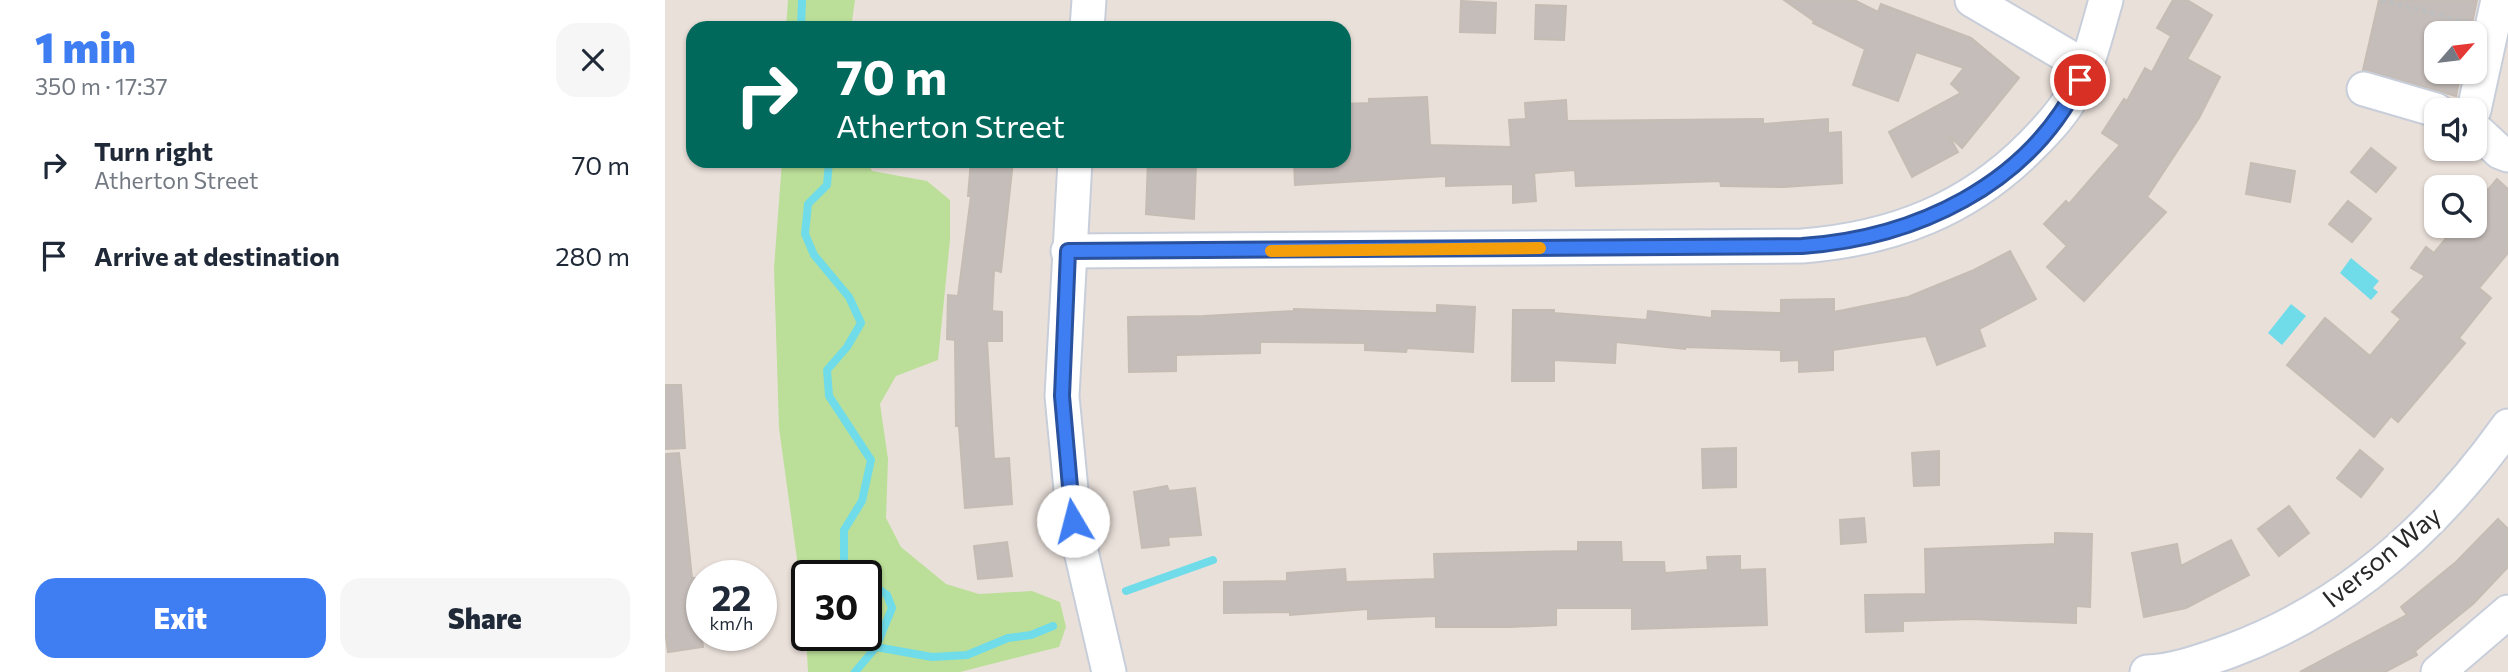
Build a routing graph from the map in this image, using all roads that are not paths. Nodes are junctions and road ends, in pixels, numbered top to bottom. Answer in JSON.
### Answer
{"nodes":[{"id":1,"x":1089,"y":0,"type":"edge"},
{"id":2,"x":1972,"y":0,"type":"edge"},
{"id":3,"x":2106,"y":0,"type":"edge"},
{"id":4,"x":2488,"y":12,"type":"edge"},
{"id":5,"x":1088,"y":21,"type":"edge"},
{"id":6,"x":2086,"y":67,"type":"junction"},
{"id":7,"x":2364,"y":89,"type":"dead end"},
{"id":8,"x":2475,"y":98,"type":"edge"},
{"id":9,"x":2424,"y":106,"type":"edge"},
{"id":10,"x":2487,"y":140,"type":"edge"},
{"id":11,"x":2508,"y":155,"type":"edge"},
{"id":12,"x":1074,"y":168,"type":"edge"},
{"id":13,"x":1068,"y":251,"type":"junction"},
{"id":14,"x":2508,"y":426,"type":"edge"},
{"id":15,"x":2508,"y":612,"type":"edge"},
{"id":16,"x":1109,"y":672,"type":"edge"},
{"id":17,"x":2147,"y":672,"type":"edge"},
{"id":18,"x":2438,"y":672,"type":"edge"}],
"edges":[{"from":1,"to":5,"type":"street"},
{"from":2,"to":6,"type":"street"},
{"from":3,"to":6,"type":"street"},
{"from":4,"to":8,"type":"street"},
{"from":6,"to":13,"type":"street"},
{"from":7,"to":9,"type":"street"},
{"from":10,"to":11,"type":"street"},
{"from":12,"to":13,"type":"street"},
{"from":13,"to":16,"type":"street"},
{"from":14,"to":17,"type":"street","name":"Iverson Way"},
{"from":15,"to":18,"type":"street"}]}
